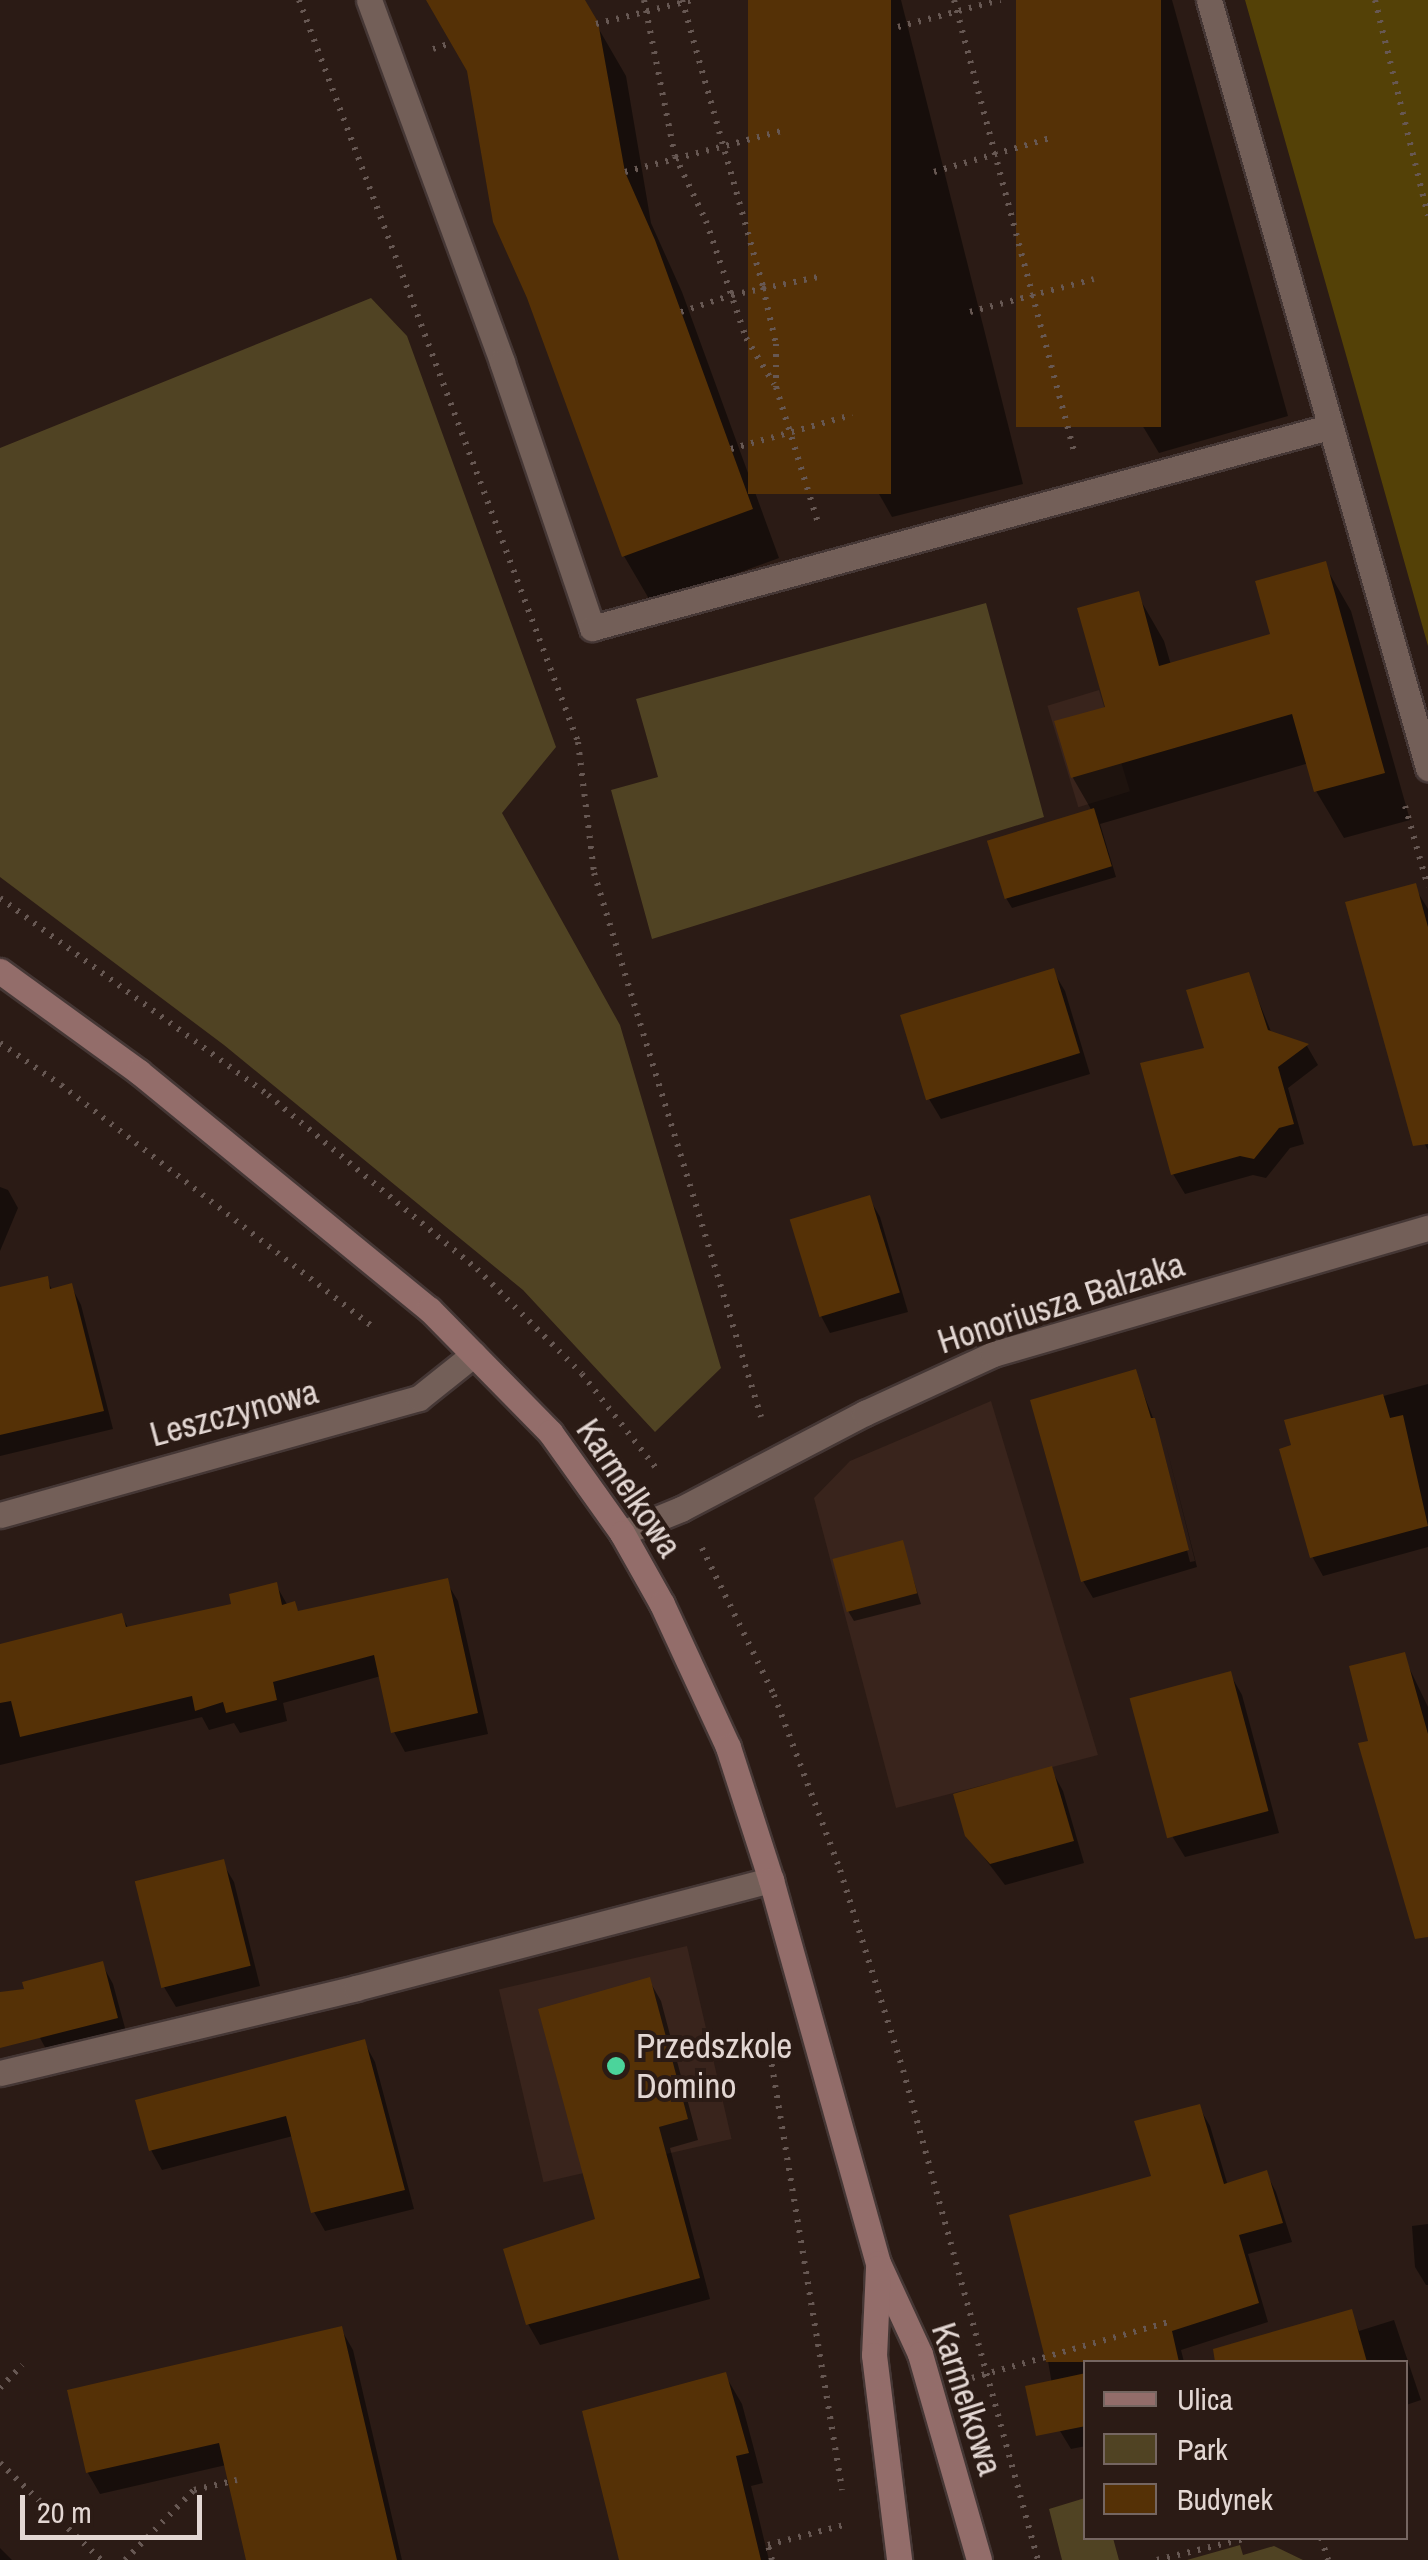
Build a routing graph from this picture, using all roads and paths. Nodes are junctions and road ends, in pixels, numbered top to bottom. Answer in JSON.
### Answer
{"nodes":[{"id":1,"x":300,"y":0,"type":"edge"},
{"id":2,"x":369,"y":0,"type":"edge"},
{"id":3,"x":644,"y":0,"type":"edge"},
{"id":4,"x":692,"y":0,"type":"edge"},
{"id":5,"x":954,"y":0,"type":"edge"},
{"id":6,"x":1000,"y":0,"type":"edge"},
{"id":7,"x":1209,"y":0,"type":"edge"},
{"id":8,"x":1375,"y":0,"type":"edge"},
{"id":9,"x":682,"y":1,"type":"edge"},
{"id":10,"x":648,"y":8,"type":"junction"},
{"id":11,"x":957,"y":11,"type":"junction"},
{"id":12,"x":596,"y":24,"type":"dead end"},
{"id":13,"x":898,"y":27,"type":"dead end"},
{"id":14,"x":781,"y":131,"type":"dead end"},
{"id":15,"x":1054,"y":137,"type":"dead end"},
{"id":16,"x":725,"y":148,"type":"junction"},
{"id":17,"x":675,"y":156,"type":"junction"},
{"id":18,"x":994,"y":156,"type":"junction"},
{"id":19,"x":625,"y":172,"type":"dead end"},
{"id":20,"x":934,"y":172,"type":"dead end"},
{"id":21,"x":1428,"y":216,"type":"edge"},
{"id":22,"x":818,"y":278,"type":"dead end"},
{"id":23,"x":1094,"y":280,"type":"dead end"},
{"id":24,"x":763,"y":287,"type":"junction"},
{"id":25,"x":732,"y":295,"type":"junction"},
{"id":26,"x":1031,"y":296,"type":"junction"},
{"id":27,"x":681,"y":312,"type":"dead end"},
{"id":28,"x":970,"y":312,"type":"dead end"},
{"id":29,"x":776,"y":388,"type":"junction"},
{"id":30,"x":852,"y":415,"type":"dead end"},
{"id":31,"x":1329,"y":426,"type":"junction"},
{"id":32,"x":790,"y":431,"type":"junction"},
{"id":33,"x":731,"y":449,"type":"dead end"},
{"id":34,"x":1085,"y":492,"type":"junction"},
{"id":35,"x":830,"y":562,"type":"junction"},
{"id":36,"x":1428,"y":768,"type":"edge"},
{"id":37,"x":0,"y":898,"type":"edge"},
{"id":38,"x":0,"y":971,"type":"edge"},
{"id":39,"x":0,"y":1043,"type":"edge"},
{"id":40,"x":1428,"y":1228,"type":"edge"},
{"id":41,"x":383,"y":1334,"type":"dead end"},
{"id":42,"x":474,"y":1354,"type":"junction"},
{"id":43,"x":774,"y":1460,"type":"junction"},
{"id":44,"x":668,"y":1485,"type":"dead end"},
{"id":45,"x":0,"y":1515,"type":"edge"},
{"id":46,"x":622,"y":1534,"type":"junction"},
{"id":47,"x":696,"y":1534,"type":"dead end"},
{"id":48,"x":771,"y":1880,"type":"junction"},
{"id":49,"x":769,"y":2048,"type":"dead end"},
{"id":50,"x":0,"y":2074,"type":"edge"},
{"id":51,"x":878,"y":2263,"type":"junction"},
{"id":52,"x":1168,"y":2322,"type":"dead end"},
{"id":53,"x":22,"y":2365,"type":"dead end"},
{"id":54,"x":988,"y":2374,"type":"junction"},
{"id":55,"x":966,"y":2380,"type":"dead end"},
{"id":56,"x":0,"y":2388,"type":"edge"},
{"id":57,"x":0,"y":2463,"type":"edge"},
{"id":58,"x":237,"y":2480,"type":"dead end"},
{"id":59,"x":842,"y":2494,"type":"dead end"},
{"id":60,"x":845,"y":2509,"type":"dead end"},
{"id":61,"x":848,"y":2524,"type":"junction"},
{"id":62,"x":1239,"y":2540,"type":"edge"},
{"id":63,"x":852,"y":2542,"type":"dead end"},
{"id":64,"x":101,"y":2560,"type":"edge"},
{"id":65,"x":125,"y":2560,"type":"edge"},
{"id":66,"x":772,"y":2560,"type":"edge"},
{"id":67,"x":899,"y":2560,"type":"edge"},
{"id":68,"x":979,"y":2560,"type":"edge"},
{"id":69,"x":1038,"y":2560,"type":"edge"},
{"id":70,"x":1157,"y":2560,"type":"edge"}],
"edges":[{"from":1,"to":43,"type":"path"},
{"from":2,"to":35,"type":"street"},
{"from":3,"to":10,"type":"path"},
{"from":4,"to":9,"type":"path"},
{"from":5,"to":11,"type":"path"},
{"from":6,"to":11,"type":"path"},
{"from":7,"to":31,"type":"street"},
{"from":8,"to":21,"type":"path"},
{"from":9,"to":10,"type":"path"},
{"from":9,"to":16,"type":"path"},
{"from":10,"to":12,"type":"path"},
{"from":10,"to":17,"type":"path"},
{"from":11,"to":13,"type":"path"},
{"from":11,"to":18,"type":"path"},
{"from":14,"to":16,"type":"path"},
{"from":15,"to":18,"type":"path"},
{"from":16,"to":17,"type":"path"},
{"from":16,"to":24,"type":"path"},
{"from":17,"to":19,"type":"path"},
{"from":17,"to":25,"type":"path"},
{"from":18,"to":20,"type":"path"},
{"from":18,"to":26,"type":"path"},
{"from":22,"to":24,"type":"path"},
{"from":23,"to":26,"type":"path"},
{"from":24,"to":25,"type":"path"},
{"from":24,"to":29,"type":"path"},
{"from":25,"to":27,"type":"path"},
{"from":25,"to":29,"type":"path"},
{"from":26,"to":28,"type":"path"},
{"from":26,"to":34,"type":"path"},
{"from":29,"to":32,"type":"path"},
{"from":30,"to":32,"type":"path"},
{"from":31,"to":34,"type":"street"},
{"from":31,"to":36,"type":"street"},
{"from":32,"to":33,"type":"path"},
{"from":32,"to":35,"type":"path"},
{"from":34,"to":35,"type":"street"},
{"from":37,"to":44,"type":"path"},
{"from":38,"to":42,"type":"street","name":"Karmelkowa"},
{"from":39,"to":41,"type":"path"},
{"from":40,"to":43,"type":"street","name":"Honoriusza Balzaka"},
{"from":42,"to":45,"type":"street","name":"Leszczynowa"},
{"from":42,"to":46,"type":"street","name":"Karmelkowa"},
{"from":43,"to":46,"type":"street","name":"Honoriusza Balzaka"},
{"from":46,"to":48,"type":"street","name":"Karmelkowa"},
{"from":47,"to":54,"type":"path"},
{"from":48,"to":50,"type":"street"},
{"from":48,"to":51,"type":"street","name":"Karmelkowa"},
{"from":49,"to":59,"type":"path"},
{"from":51,"to":67,"type":"street","name":"Karmelkowa"},
{"from":51,"to":68,"type":"street","name":"Karmelkowa"},
{"from":52,"to":54,"type":"path"},
{"from":53,"to":56,"type":"path"},
{"from":54,"to":55,"type":"path"},
{"from":54,"to":69,"type":"path"},
{"from":57,"to":64,"type":"path"},
{"from":58,"to":65,"type":"path"},
{"from":60,"to":61,"type":"path"},
{"from":61,"to":63,"type":"path"},
{"from":61,"to":66,"type":"path"},
{"from":62,"to":70,"type":"path"}]}
